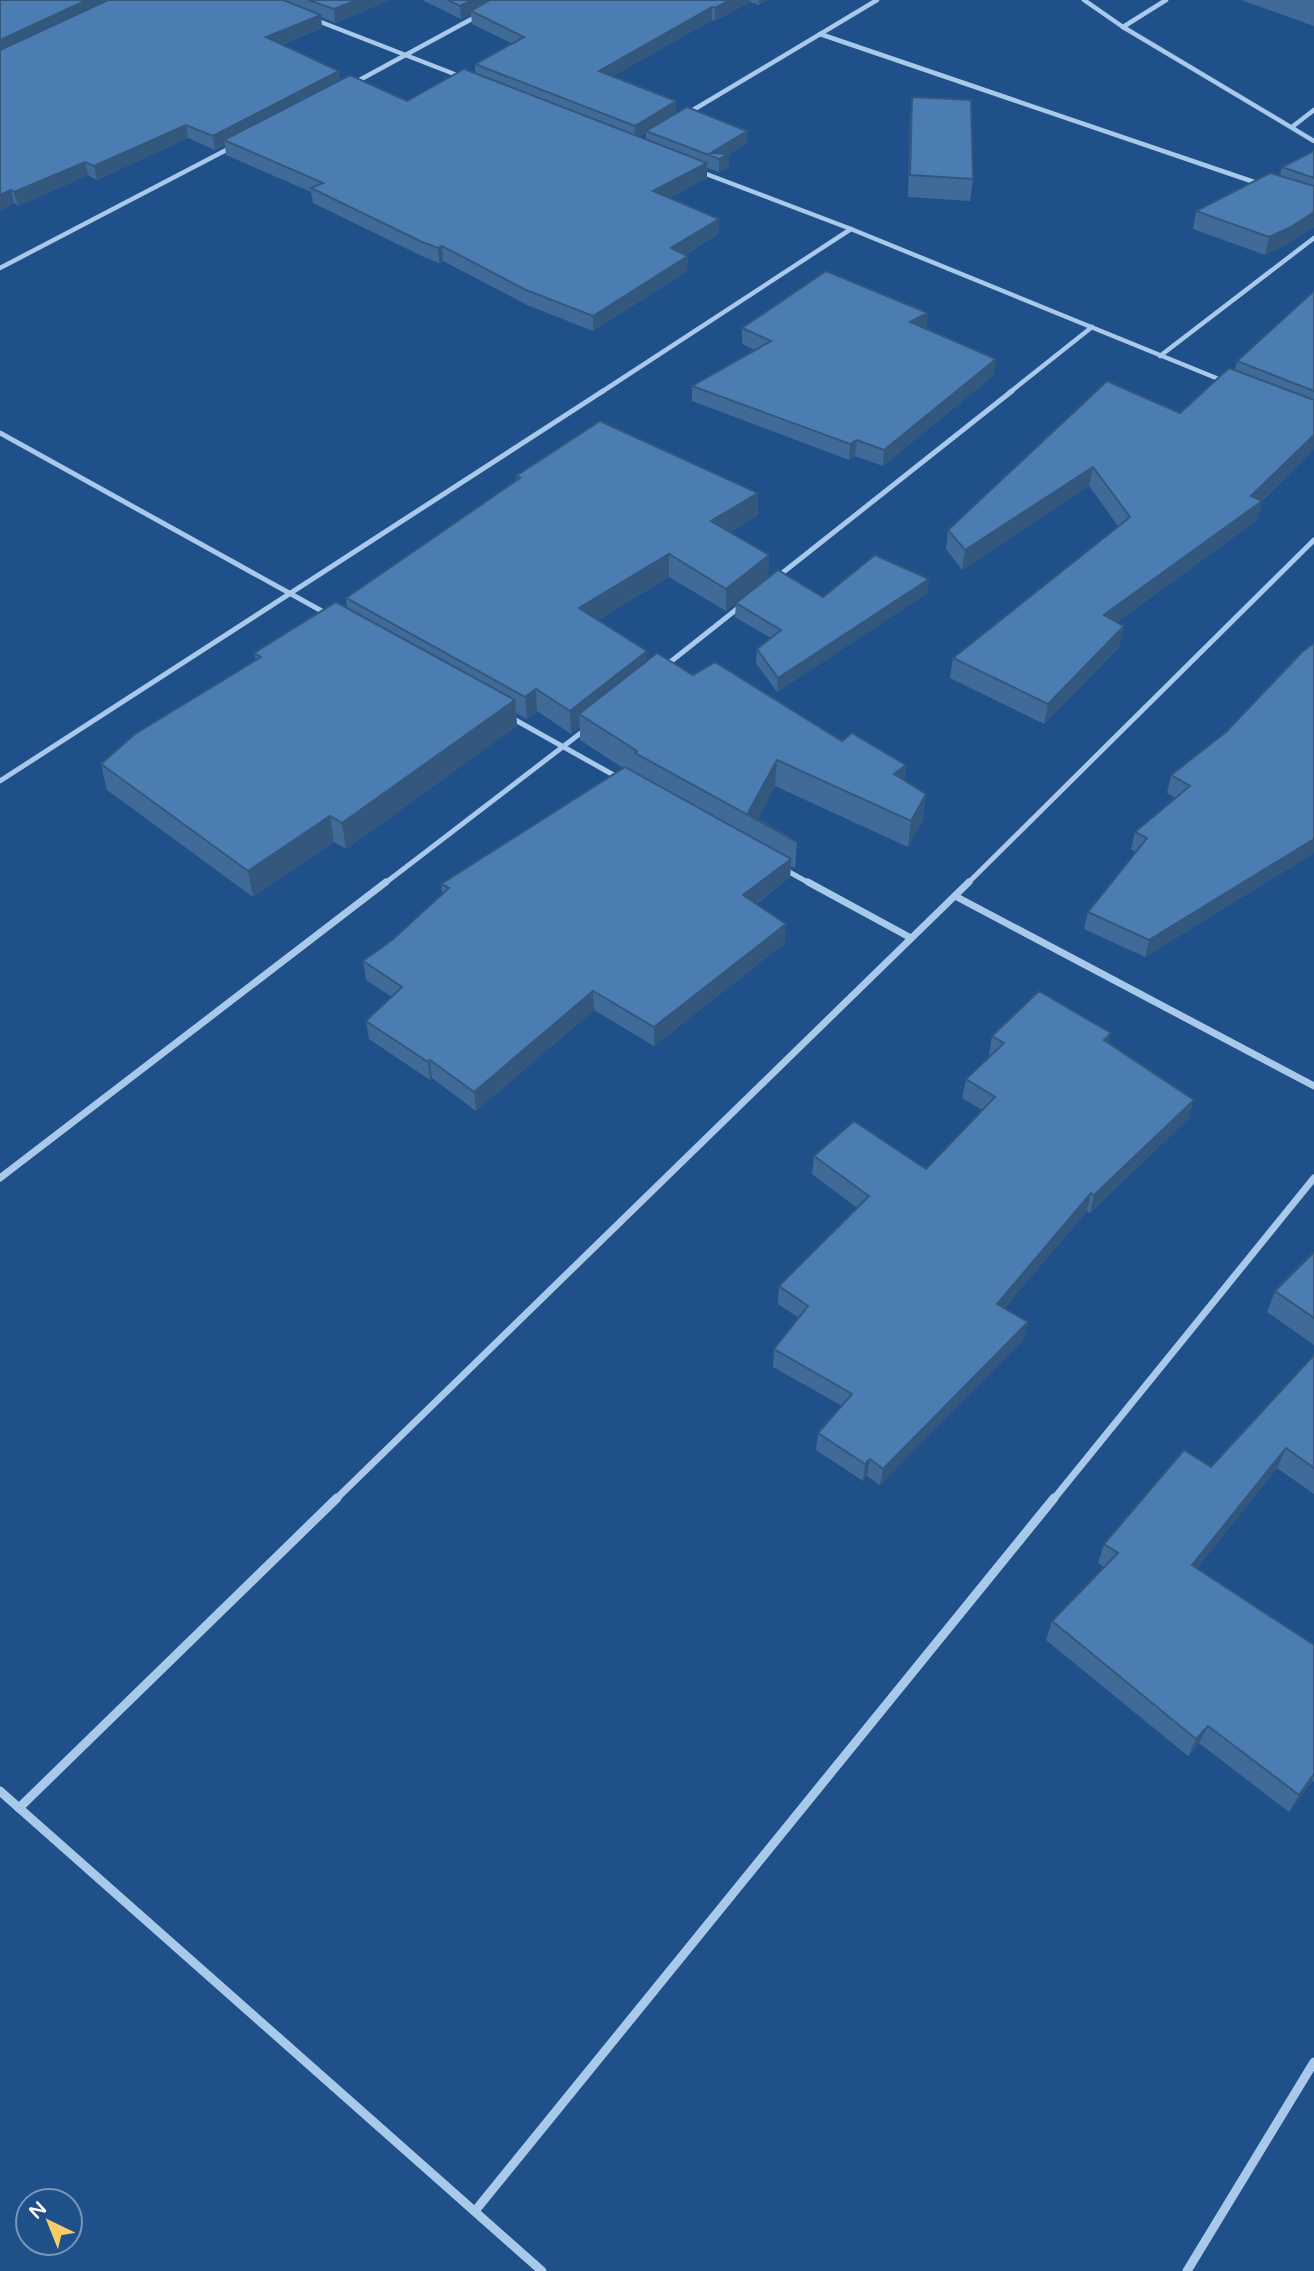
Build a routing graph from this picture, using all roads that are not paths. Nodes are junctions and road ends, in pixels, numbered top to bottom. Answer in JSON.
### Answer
{"nodes":[{"id":1,"x":877,"y":0,"type":"edge"},
{"id":2,"x":1084,"y":0,"type":"edge"},
{"id":3,"x":1166,"y":0,"type":"edge"},
{"id":4,"x":484,"y":12,"type":"edge"},
{"id":5,"x":303,"y":15,"type":"edge"},
{"id":6,"x":1123,"y":27,"type":"junction"},
{"id":7,"x":820,"y":34,"type":"junction"},
{"id":8,"x":407,"y":55,"type":"junction"},
{"id":9,"x":470,"y":80,"type":"edge"},
{"id":10,"x":347,"y":87,"type":"edge"},
{"id":11,"x":1314,"y":110,"type":"edge"},
{"id":12,"x":680,"y":118,"type":"edge"},
{"id":13,"x":1292,"y":127,"type":"junction"},
{"id":14,"x":1314,"y":141,"type":"edge"},
{"id":15,"x":238,"y":144,"type":"edge"},
{"id":16,"x":697,"y":170,"type":"edge"},
{"id":17,"x":1267,"y":186,"type":"edge"},
{"id":18,"x":851,"y":229,"type":"junction"},
{"id":19,"x":1314,"y":238,"type":"edge"},
{"id":20,"x":0,"y":268,"type":"edge"},
{"id":21,"x":1092,"y":327,"type":"junction"},
{"id":22,"x":1160,"y":356,"type":"junction"},
{"id":23,"x":1237,"y":387,"type":"edge"},
{"id":24,"x":0,"y":433,"type":"edge"},
{"id":25,"x":1314,"y":540,"type":"edge"},
{"id":26,"x":768,"y":584,"type":"edge"},
{"id":27,"x":292,"y":594,"type":"junction"},
{"id":28,"x":747,"y":601,"type":"edge"},
{"id":29,"x":339,"y":621,"type":"edge"},
{"id":30,"x":660,"y":670,"type":"edge"},
{"id":31,"x":504,"y":714,"type":"edge"},
{"id":32,"x":595,"y":721,"type":"edge"},
{"id":33,"x":563,"y":747,"type":"junction"},
{"id":34,"x":623,"y":780,"type":"edge"},
{"id":35,"x":0,"y":781,"type":"edge"},
{"id":36,"x":779,"y":866,"type":"edge"},
{"id":37,"x":955,"y":896,"type":"junction"},
{"id":38,"x":911,"y":939,"type":"junction"},
{"id":39,"x":1314,"y":1086,"type":"edge"},
{"id":40,"x":0,"y":1178,"type":"edge"},
{"id":41,"x":1314,"y":1178,"type":"edge"},
{"id":42,"x":0,"y":1791,"type":"edge"},
{"id":43,"x":19,"y":1808,"type":"junction"},
{"id":44,"x":1314,"y":2062,"type":"edge"},
{"id":45,"x":475,"y":2211,"type":"junction"},
{"id":46,"x":542,"y":2271,"type":"edge"},
{"id":47,"x":1187,"y":2271,"type":"edge"}],
"edges":[{"from":1,"to":7,"type":"street"},
{"from":2,"to":6,"type":"street"},
{"from":3,"to":6,"type":"street"},
{"from":4,"to":8,"type":"street"},
{"from":5,"to":8,"type":"street"},
{"from":6,"to":13,"type":"street"},
{"from":7,"to":12,"type":"street"},
{"from":7,"to":17,"type":"street"},
{"from":8,"to":9,"type":"street"},
{"from":8,"to":10,"type":"street"},
{"from":11,"to":13,"type":"street"},
{"from":13,"to":14,"type":"street"},
{"from":15,"to":20,"type":"street"},
{"from":16,"to":18,"type":"street"},
{"from":18,"to":21,"type":"street"},
{"from":18,"to":27,"type":"street"},
{"from":19,"to":22,"type":"street"},
{"from":21,"to":22,"type":"street"},
{"from":21,"to":26,"type":"street"},
{"from":22,"to":23,"type":"street"},
{"from":24,"to":27,"type":"street"},
{"from":25,"to":37,"type":"street"},
{"from":27,"to":29,"type":"street"},
{"from":27,"to":35,"type":"street"},
{"from":28,"to":30,"type":"street"},
{"from":31,"to":33,"type":"street"},
{"from":32,"to":33,"type":"street"},
{"from":33,"to":34,"type":"street"},
{"from":33,"to":40,"type":"street"},
{"from":36,"to":38,"type":"street"},
{"from":37,"to":38,"type":"street"},
{"from":37,"to":39,"type":"street"},
{"from":38,"to":43,"type":"street"},
{"from":41,"to":45,"type":"street"},
{"from":42,"to":43,"type":"street"},
{"from":43,"to":45,"type":"street"},
{"from":44,"to":47,"type":"street"},
{"from":45,"to":46,"type":"street"}]}
